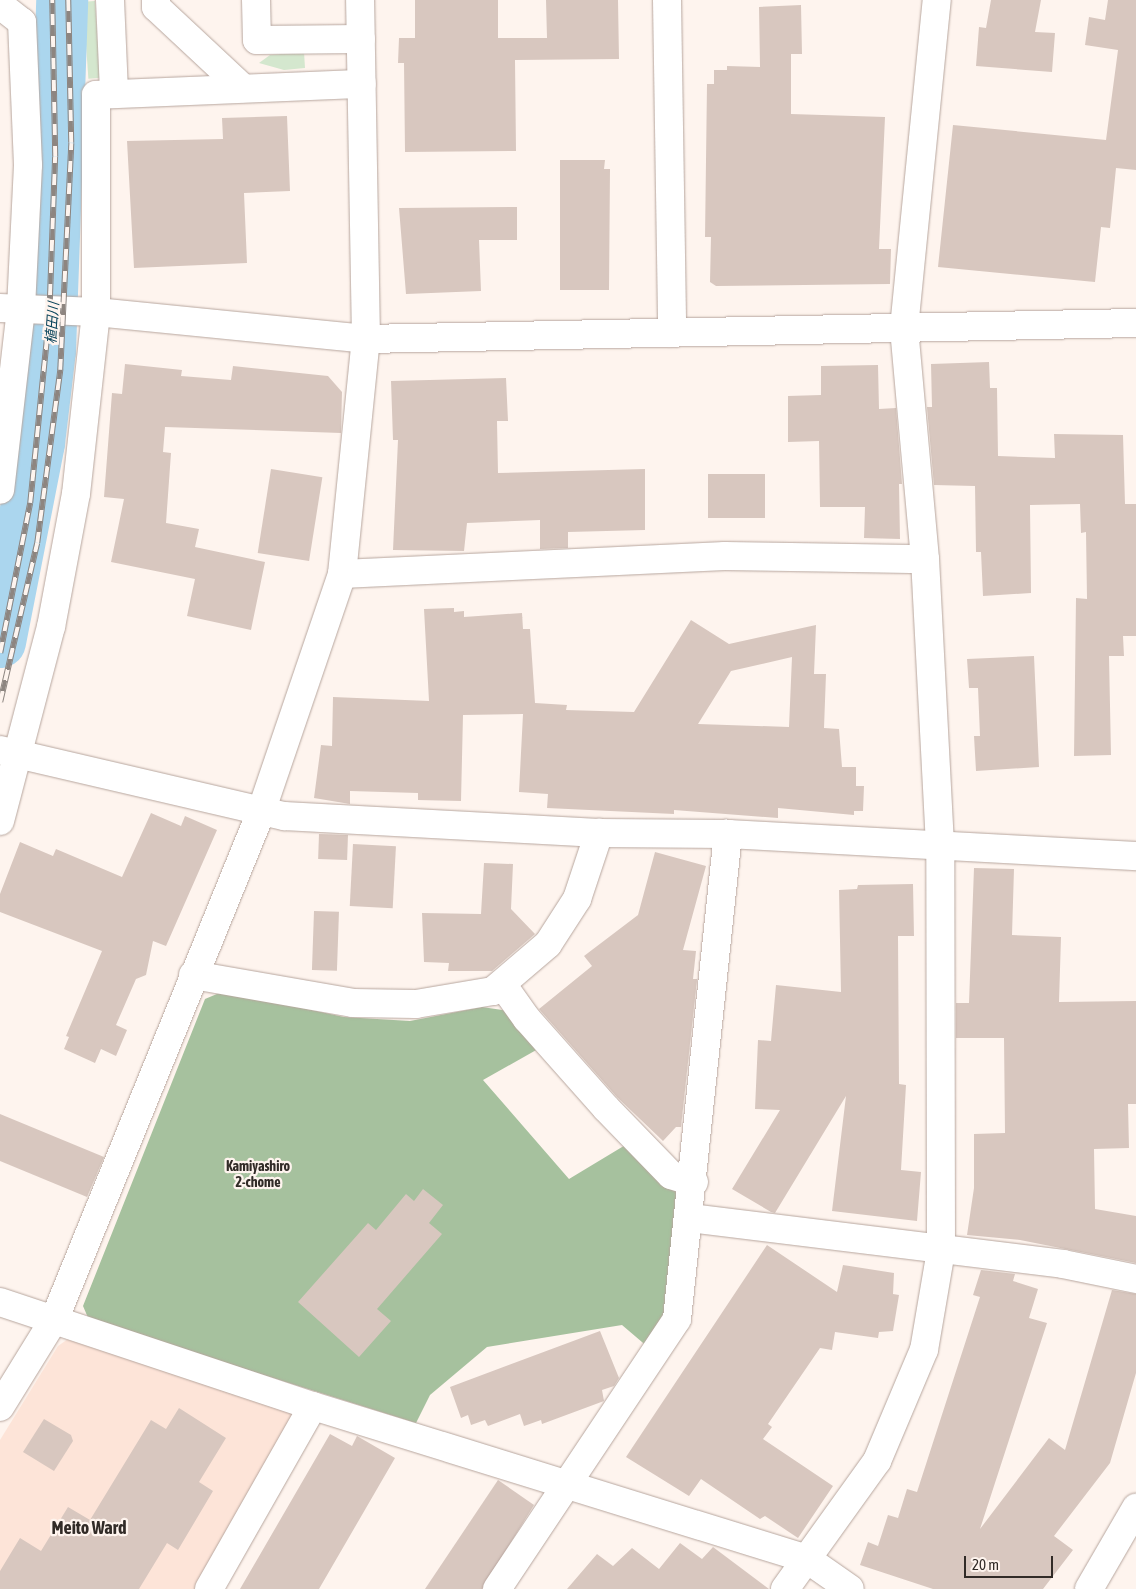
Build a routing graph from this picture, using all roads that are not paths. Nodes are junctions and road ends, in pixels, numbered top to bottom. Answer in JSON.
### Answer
{"nodes":[{"id":1,"x":110,"y":0,"type":"edge"},
{"id":2,"x":126,"y":0,"type":"edge"},
{"id":3,"x":156,"y":0,"type":"edge"},
{"id":4,"x":256,"y":0,"type":"edge"},
{"id":5,"x":360,"y":0,"type":"edge"},
{"id":6,"x":667,"y":0,"type":"edge"},
{"id":7,"x":937,"y":0,"type":"edge"},
{"id":8,"x":0,"y":5,"type":"edge"},
{"id":9,"x":361,"y":39,"type":"junction"},
{"id":10,"x":362,"y":84,"type":"junction"},
{"id":11,"x":243,"y":88,"type":"junction"},
{"id":12,"x":122,"y":92,"type":"junction"},
{"id":13,"x":20,"y":309,"type":"edge"},
{"id":14,"x":84,"y":312,"type":"junction"},
{"id":15,"x":1136,"y":324,"type":"edge"},
{"id":16,"x":904,"y":328,"type":"junction"},
{"id":17,"x":672,"y":333,"type":"junction"},
{"id":18,"x":366,"y":339,"type":"junction"},
{"id":19,"x":0,"y":490,"type":"edge"},
{"id":20,"x":925,"y":559,"type":"junction"},
{"id":21,"x":342,"y":574,"type":"junction"},
{"id":22,"x":10,"y":753,"type":"edge"},
{"id":23,"x":261,"y":812,"type":"junction"},
{"id":24,"x":0,"y":821,"type":"edge"},
{"id":25,"x":598,"y":833,"type":"junction"},
{"id":26,"x":728,"y":834,"type":"junction"},
{"id":27,"x":940,"y":845,"type":"junction"},
{"id":28,"x":1136,"y":856,"type":"edge"},
{"id":29,"x":193,"y":975,"type":"junction"},
{"id":30,"x":502,"y":984,"type":"junction"},
{"id":31,"x":694,"y":1182,"type":"junction"},
{"id":32,"x":690,"y":1218,"type":"junction"},
{"id":33,"x":941,"y":1251,"type":"junction"},
{"id":34,"x":1136,"y":1279,"type":"edge"},
{"id":35,"x":0,"y":1302,"type":"edge"},
{"id":36,"x":52,"y":1322,"type":"junction"},
{"id":37,"x":313,"y":1406,"type":"junction"},
{"id":38,"x":0,"y":1407,"type":"edge"},
{"id":39,"x":564,"y":1484,"type":"junction"},
{"id":40,"x":1136,"y":1508,"type":"edge"},
{"id":41,"x":807,"y":1559,"type":"junction"},
{"id":42,"x":209,"y":1589,"type":"edge"},
{"id":43,"x":497,"y":1589,"type":"edge"},
{"id":44,"x":785,"y":1589,"type":"edge"},
{"id":45,"x":850,"y":1589,"type":"edge"},
{"id":46,"x":1089,"y":1589,"type":"edge"}],
"edges":[{"from":1,"to":12,"type":"street"},
{"from":2,"to":12,"type":"street"},
{"from":3,"to":11,"type":"street"},
{"from":4,"to":9,"type":"street"},
{"from":5,"to":9,"type":"street"},
{"from":6,"to":17,"type":"street"},
{"from":7,"to":16,"type":"street"},
{"from":8,"to":13,"type":"street"},
{"from":9,"to":10,"type":"street"},
{"from":10,"to":11,"type":"street"},
{"from":10,"to":18,"type":"street"},
{"from":11,"to":12,"type":"street"},
{"from":12,"to":14,"type":"street"},
{"from":13,"to":14,"type":"street"},
{"from":13,"to":19,"type":"street"},
{"from":14,"to":18,"type":"street"},
{"from":14,"to":22,"type":"street"},
{"from":15,"to":16,"type":"street"},
{"from":16,"to":17,"type":"street"},
{"from":16,"to":20,"type":"street"},
{"from":17,"to":18,"type":"street"},
{"from":18,"to":21,"type":"street"},
{"from":20,"to":21,"type":"street"},
{"from":20,"to":27,"type":"street"},
{"from":21,"to":23,"type":"street"},
{"from":22,"to":23,"type":"street"},
{"from":22,"to":24,"type":"street"},
{"from":23,"to":25,"type":"street"},
{"from":23,"to":29,"type":"street"},
{"from":25,"to":26,"type":"street"},
{"from":25,"to":30,"type":"street"},
{"from":26,"to":27,"type":"street"},
{"from":26,"to":31,"type":"street"},
{"from":27,"to":28,"type":"street"},
{"from":27,"to":33,"type":"street"},
{"from":29,"to":30,"type":"street"},
{"from":29,"to":36,"type":"street"},
{"from":30,"to":31,"type":"street"},
{"from":31,"to":32,"type":"street"},
{"from":32,"to":33,"type":"street"},
{"from":32,"to":39,"type":"street"},
{"from":33,"to":34,"type":"street"},
{"from":33,"to":41,"type":"street"},
{"from":35,"to":36,"type":"street"},
{"from":36,"to":37,"type":"street"},
{"from":36,"to":38,"type":"street"},
{"from":37,"to":39,"type":"street"},
{"from":37,"to":42,"type":"street"},
{"from":39,"to":41,"type":"street"},
{"from":39,"to":43,"type":"street"},
{"from":40,"to":46,"type":"street"},
{"from":41,"to":44,"type":"street"},
{"from":41,"to":45,"type":"street"}]}
